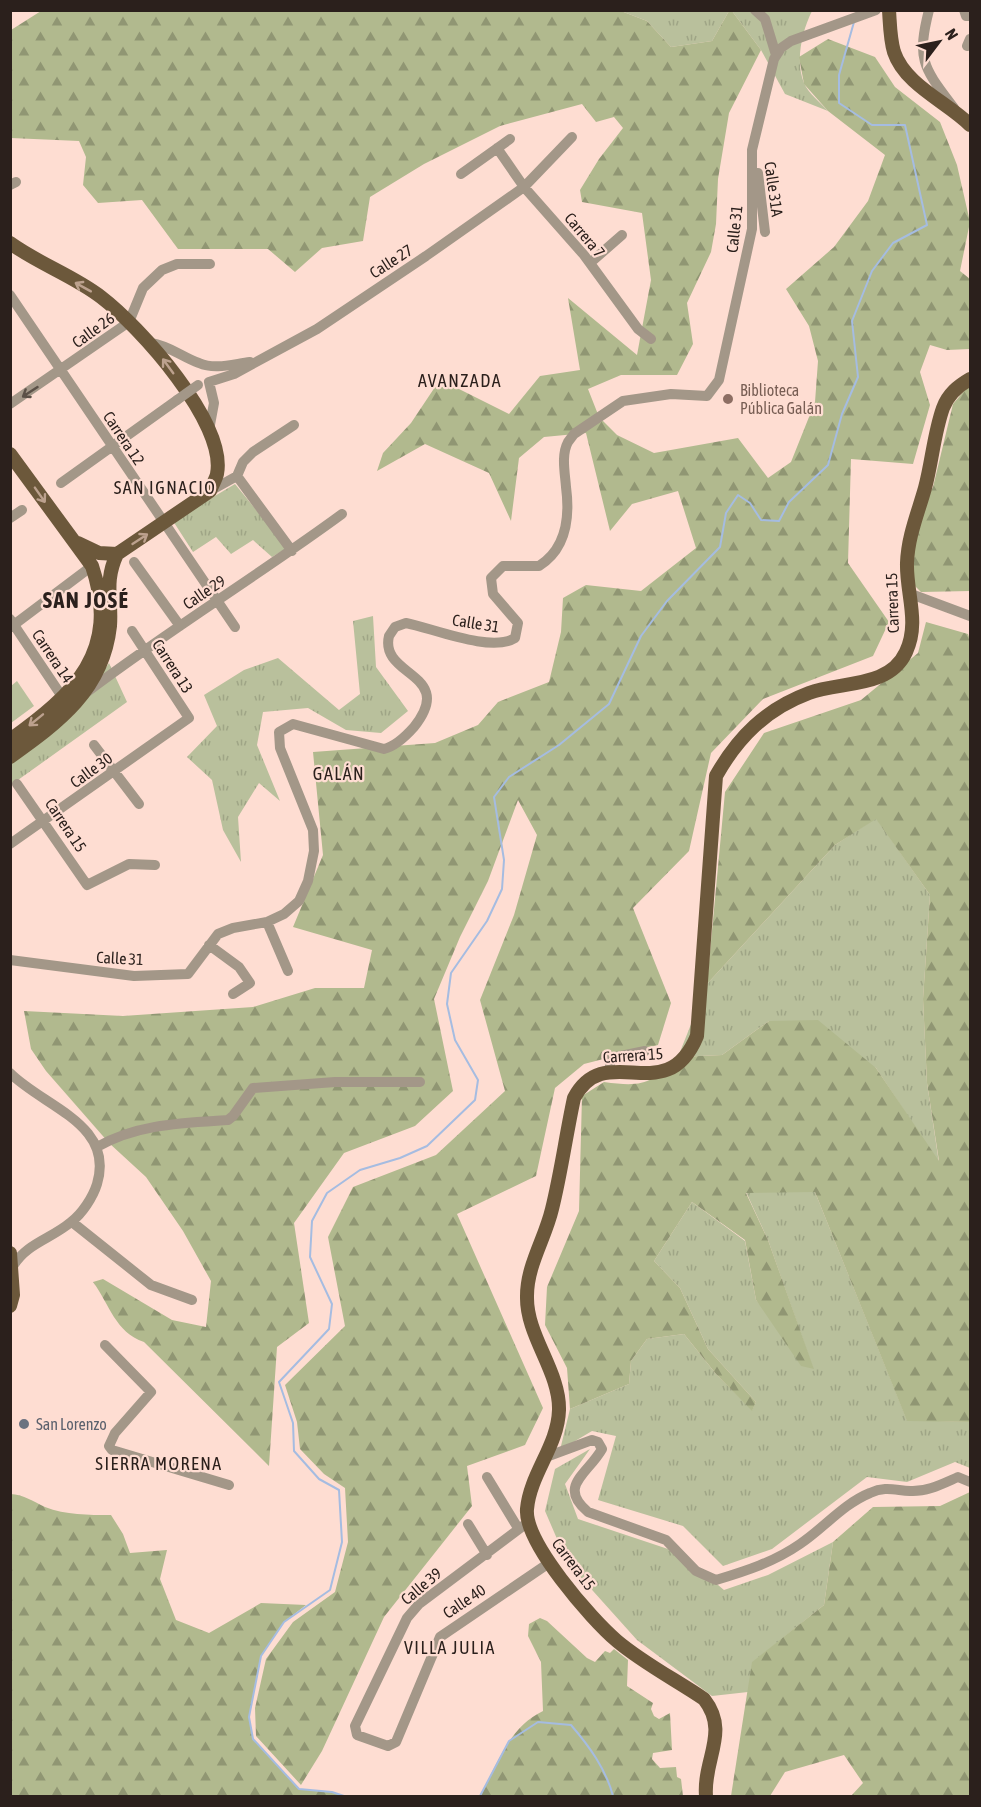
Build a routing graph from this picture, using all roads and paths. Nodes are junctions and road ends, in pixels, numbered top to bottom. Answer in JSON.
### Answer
{"nodes":[{"id":1,"x":755,"y":10,"type":"edge"},
{"id":2,"x":876,"y":10,"type":"edge"},
{"id":3,"x":889,"y":10,"type":"edge"},
{"id":4,"x":928,"y":10,"type":"edge"},
{"id":5,"x":964,"y":10,"type":"edge"},
{"id":6,"x":970,"y":16,"type":"edge"},
{"id":7,"x":776,"y":55,"type":"junction"},
{"id":8,"x":956,"y":111,"type":"junction"},
{"id":9,"x":970,"y":124,"type":"edge"},
{"id":10,"x":572,"y":137,"type":"dead end"},
{"id":11,"x":510,"y":139,"type":"dead end"},
{"id":12,"x":497,"y":148,"type":"junction"},
{"id":13,"x":752,"y":150,"type":"junction"},
{"id":14,"x":461,"y":174,"type":"dead end"},
{"id":15,"x":524,"y":187,"type":"junction"},
{"id":16,"x":765,"y":232,"type":"dead end"},
{"id":17,"x":622,"y":235,"type":"dead end"},
{"id":18,"x":10,"y":243,"type":"edge"},
{"id":19,"x":590,"y":263,"type":"junction"},
{"id":20,"x":210,"y":264,"type":"dead end"},
{"id":21,"x":12,"y":298,"type":"edge"},
{"id":22,"x":129,"y":322,"type":"junction"},
{"id":23,"x":651,"y":339,"type":"dead end"},
{"id":24,"x":151,"y":343,"type":"junction"},
{"id":25,"x":256,"y":361,"type":"junction"},
{"id":26,"x":61,"y":371,"type":"junction"},
{"id":27,"x":970,"y":379,"type":"edge"},
{"id":28,"x":198,"y":385,"type":"dead end"},
{"id":29,"x":10,"y":404,"type":"edge"},
{"id":30,"x":294,"y":425,"type":"dead end"},
{"id":31,"x":209,"y":430,"type":"junction"},
{"id":32,"x":112,"y":447,"type":"junction"},
{"id":33,"x":11,"y":454,"type":"edge"},
{"id":34,"x":237,"y":476,"type":"junction"},
{"id":35,"x":61,"y":483,"type":"dead end"},
{"id":36,"x":210,"y":491,"type":"junction"},
{"id":37,"x":22,"y":510,"type":"dead end"},
{"id":38,"x":342,"y":514,"type":"dead end"},
{"id":39,"x":10,"y":518,"type":"edge"},
{"id":40,"x":164,"y":523,"type":"junction"},
{"id":41,"x":69,"y":536,"type":"junction"},
{"id":42,"x":292,"y":551,"type":"junction"},
{"id":43,"x":117,"y":554,"type":"junction"},
{"id":44,"x":134,"y":562,"type":"dead end"},
{"id":45,"x":92,"y":566,"type":"junction"},
{"id":46,"x":910,"y":594,"type":"junction"},
{"id":47,"x":219,"y":601,"type":"junction"},
{"id":48,"x":970,"y":616,"type":"edge"},
{"id":49,"x":12,"y":624,"type":"edge"},
{"id":50,"x":180,"y":626,"type":"junction"},
{"id":51,"x":235,"y":627,"type":"dead end"},
{"id":52,"x":132,"y":632,"type":"dead end"},
{"id":53,"x":144,"y":649,"type":"junction"},
{"id":54,"x":82,"y":696,"type":"junction"},
{"id":55,"x":67,"y":704,"type":"junction"},
{"id":56,"x":189,"y":718,"type":"joint"},
{"id":57,"x":10,"y":740,"type":"edge"},
{"id":58,"x":94,"y":745,"type":"dead end"},
{"id":59,"x":10,"y":757,"type":"edge"},
{"id":60,"x":114,"y":772,"type":"junction"},
{"id":61,"x":17,"y":784,"type":"dead end"},
{"id":62,"x":139,"y":804,"type":"dead end"},
{"id":63,"x":45,"y":821,"type":"junction"},
{"id":64,"x":10,"y":844,"type":"edge"},
{"id":65,"x":155,"y":865,"type":"dead end"},
{"id":66,"x":267,"y":922,"type":"junction"},
{"id":67,"x":209,"y":945,"type":"junction"},
{"id":68,"x":10,"y":960,"type":"edge"},
{"id":69,"x":288,"y":971,"type":"dead end"},
{"id":70,"x":233,"y":994,"type":"dead end"},
{"id":71,"x":645,"y":1051,"type":"dead end"},
{"id":72,"x":609,"y":1072,"type":"junction"},
{"id":73,"x":10,"y":1073,"type":"edge"},
{"id":74,"x":420,"y":1082,"type":"dead end"},
{"id":75,"x":97,"y":1147,"type":"junction"},
{"id":76,"x":72,"y":1222,"type":"junction"},
{"id":77,"x":12,"y":1259,"type":"edge"},
{"id":78,"x":192,"y":1300,"type":"dead end"},
{"id":79,"x":10,"y":1306,"type":"edge"},
{"id":80,"x":105,"y":1345,"type":"dead end"},
{"id":81,"x":546,"y":1457,"type":"junction"},
{"id":82,"x":487,"y":1477,"type":"dead end"},
{"id":83,"x":970,"y":1482,"type":"edge"},
{"id":84,"x":229,"y":1485,"type":"dead end"},
{"id":85,"x":468,"y":1524,"type":"dead end"},
{"id":86,"x":522,"y":1525,"type":"junction"},
{"id":87,"x":486,"y":1555,"type":"junction"},
{"id":88,"x":549,"y":1563,"type":"junction"},
{"id":89,"x":356,"y":1732,"type":"joint"},
{"id":90,"x":706,"y":1797,"type":"edge"}],
"edges":[{"from":1,"to":7,"type":"street"},
{"from":2,"to":7,"type":"street","name":"Calle 31"},
{"from":3,"to":8,"type":"main road"},
{"from":4,"to":8,"type":"street"},
{"from":5,"to":6,"type":"street"},
{"from":7,"to":13,"type":"street","name":"Calle 31"},
{"from":8,"to":9,"type":"main road"},
{"from":10,"to":15,"type":"street","name":"Calle 27"},
{"from":11,"to":12,"type":"street"},
{"from":12,"to":14,"type":"street"},
{"from":12,"to":15,"type":"street","name":"Carrera 7"},
{"from":13,"to":16,"type":"street","name":"Calle 31A"},
{"from":13,"to":66,"type":"street","name":"Calle 31"},
{"from":15,"to":19,"type":"street","name":"Carrera 7"},
{"from":15,"to":25,"type":"street","name":"Calle 27"},
{"from":17,"to":19,"type":"street"},
{"from":22,"to":18,"type":"main road","one_way":true},
{"from":19,"to":23,"type":"street","name":"Carrera 7"},
{"from":20,"to":22,"type":"street","name":"Calle 26"},
{"from":21,"to":26,"type":"street","name":"Carrera 12"},
{"from":22,"to":24,"type":"main road"},
{"from":22,"to":26,"type":"street","name":"Calle 26"},
{"from":24,"to":25,"type":"street"},
{"from":31,"to":24,"type":"main road","one_way":true},
{"from":25,"to":31,"type":"street","name":"Calle 27"},
{"from":26,"to":29,"type":"street","name":"Calle 26","one_way":true},
{"from":26,"to":32,"type":"street","name":"Carrera 12"},
{"from":27,"to":46,"type":"main road","name":"Carrera 15"},
{"from":28,"to":32,"type":"street","bridge":true},
{"from":30,"to":34,"type":"street"},
{"from":31,"to":36,"type":"main road"},
{"from":32,"to":35,"type":"street"},
{"from":32,"to":40,"type":"street","name":"Carrera 12"},
{"from":33,"to":41,"type":"main road","one_way":true},
{"from":34,"to":36,"type":"street"},
{"from":34,"to":42,"type":"street"},
{"from":36,"to":40,"type":"main road"},
{"from":37,"to":39,"type":"street"},
{"from":38,"to":42,"type":"street","name":"Calle 29"},
{"from":43,"to":40,"type":"main road","one_way":true},
{"from":40,"to":47,"type":"street","name":"Carrera 12"},
{"from":41,"to":43,"type":"main road"},
{"from":41,"to":45,"type":"main road"},
{"from":42,"to":47,"type":"street","name":"Calle 29"},
{"from":43,"to":54,"type":"main road"},
{"from":44,"to":50,"type":"street"},
{"from":45,"to":49,"type":"street"},
{"from":45,"to":55,"type":"main road"},
{"from":46,"to":48,"type":"street"},
{"from":46,"to":72,"type":"main road","name":"Carrera 15"},
{"from":47,"to":50,"type":"street","name":"Calle 29"},
{"from":47,"to":51,"type":"street","name":"Carrera 12"},
{"from":49,"to":55,"type":"street","name":"Carrera 14"},
{"from":50,"to":53,"type":"street","name":"Calle 29"},
{"from":52,"to":53,"type":"street","name":"Carrera 13"},
{"from":53,"to":54,"type":"street","name":"Calle 29"},
{"from":53,"to":56,"type":"street","name":"Carrera 13"},
{"from":54,"to":55,"type":"main road"},
{"from":55,"to":57,"type":"main road","one_way":true},
{"from":55,"to":59,"type":"main road"},
{"from":56,"to":60,"type":"street","name":"Calle 30"},
{"from":58,"to":60,"type":"street"},
{"from":60,"to":62,"type":"street"},
{"from":60,"to":63,"type":"street","name":"Calle 30"},
{"from":61,"to":63,"type":"street","name":"Carrera 15"},
{"from":63,"to":64,"type":"street","name":"Calle 30"},
{"from":63,"to":65,"type":"street","name":"Carrera 15"},
{"from":66,"to":67,"type":"street","name":"Calle 31"},
{"from":66,"to":69,"type":"street"},
{"from":67,"to":68,"type":"street","name":"Calle 31"},
{"from":67,"to":70,"type":"street"},
{"from":71,"to":72,"type":"street"},
{"from":72,"to":81,"type":"main road","name":"Carrera 15"},
{"from":73,"to":75,"type":"street"},
{"from":74,"to":75,"type":"street"},
{"from":75,"to":76,"type":"street"},
{"from":76,"to":77,"type":"street"},
{"from":76,"to":78,"type":"street"},
{"from":77,"to":79,"type":"main road"},
{"from":80,"to":84,"type":"street"},
{"from":81,"to":83,"type":"street"},
{"from":81,"to":86,"type":"main road","name":"Carrera 15"},
{"from":82,"to":86,"type":"street"},
{"from":85,"to":87,"type":"street"},
{"from":86,"to":87,"type":"street","name":"Calle 39"},
{"from":86,"to":88,"type":"main road","name":"Carrera 15"},
{"from":87,"to":89,"type":"street","name":"Calle 39"},
{"from":88,"to":89,"type":"street","name":"Calle 40"},
{"from":88,"to":90,"type":"main road","name":"Carrera 15"}]}
